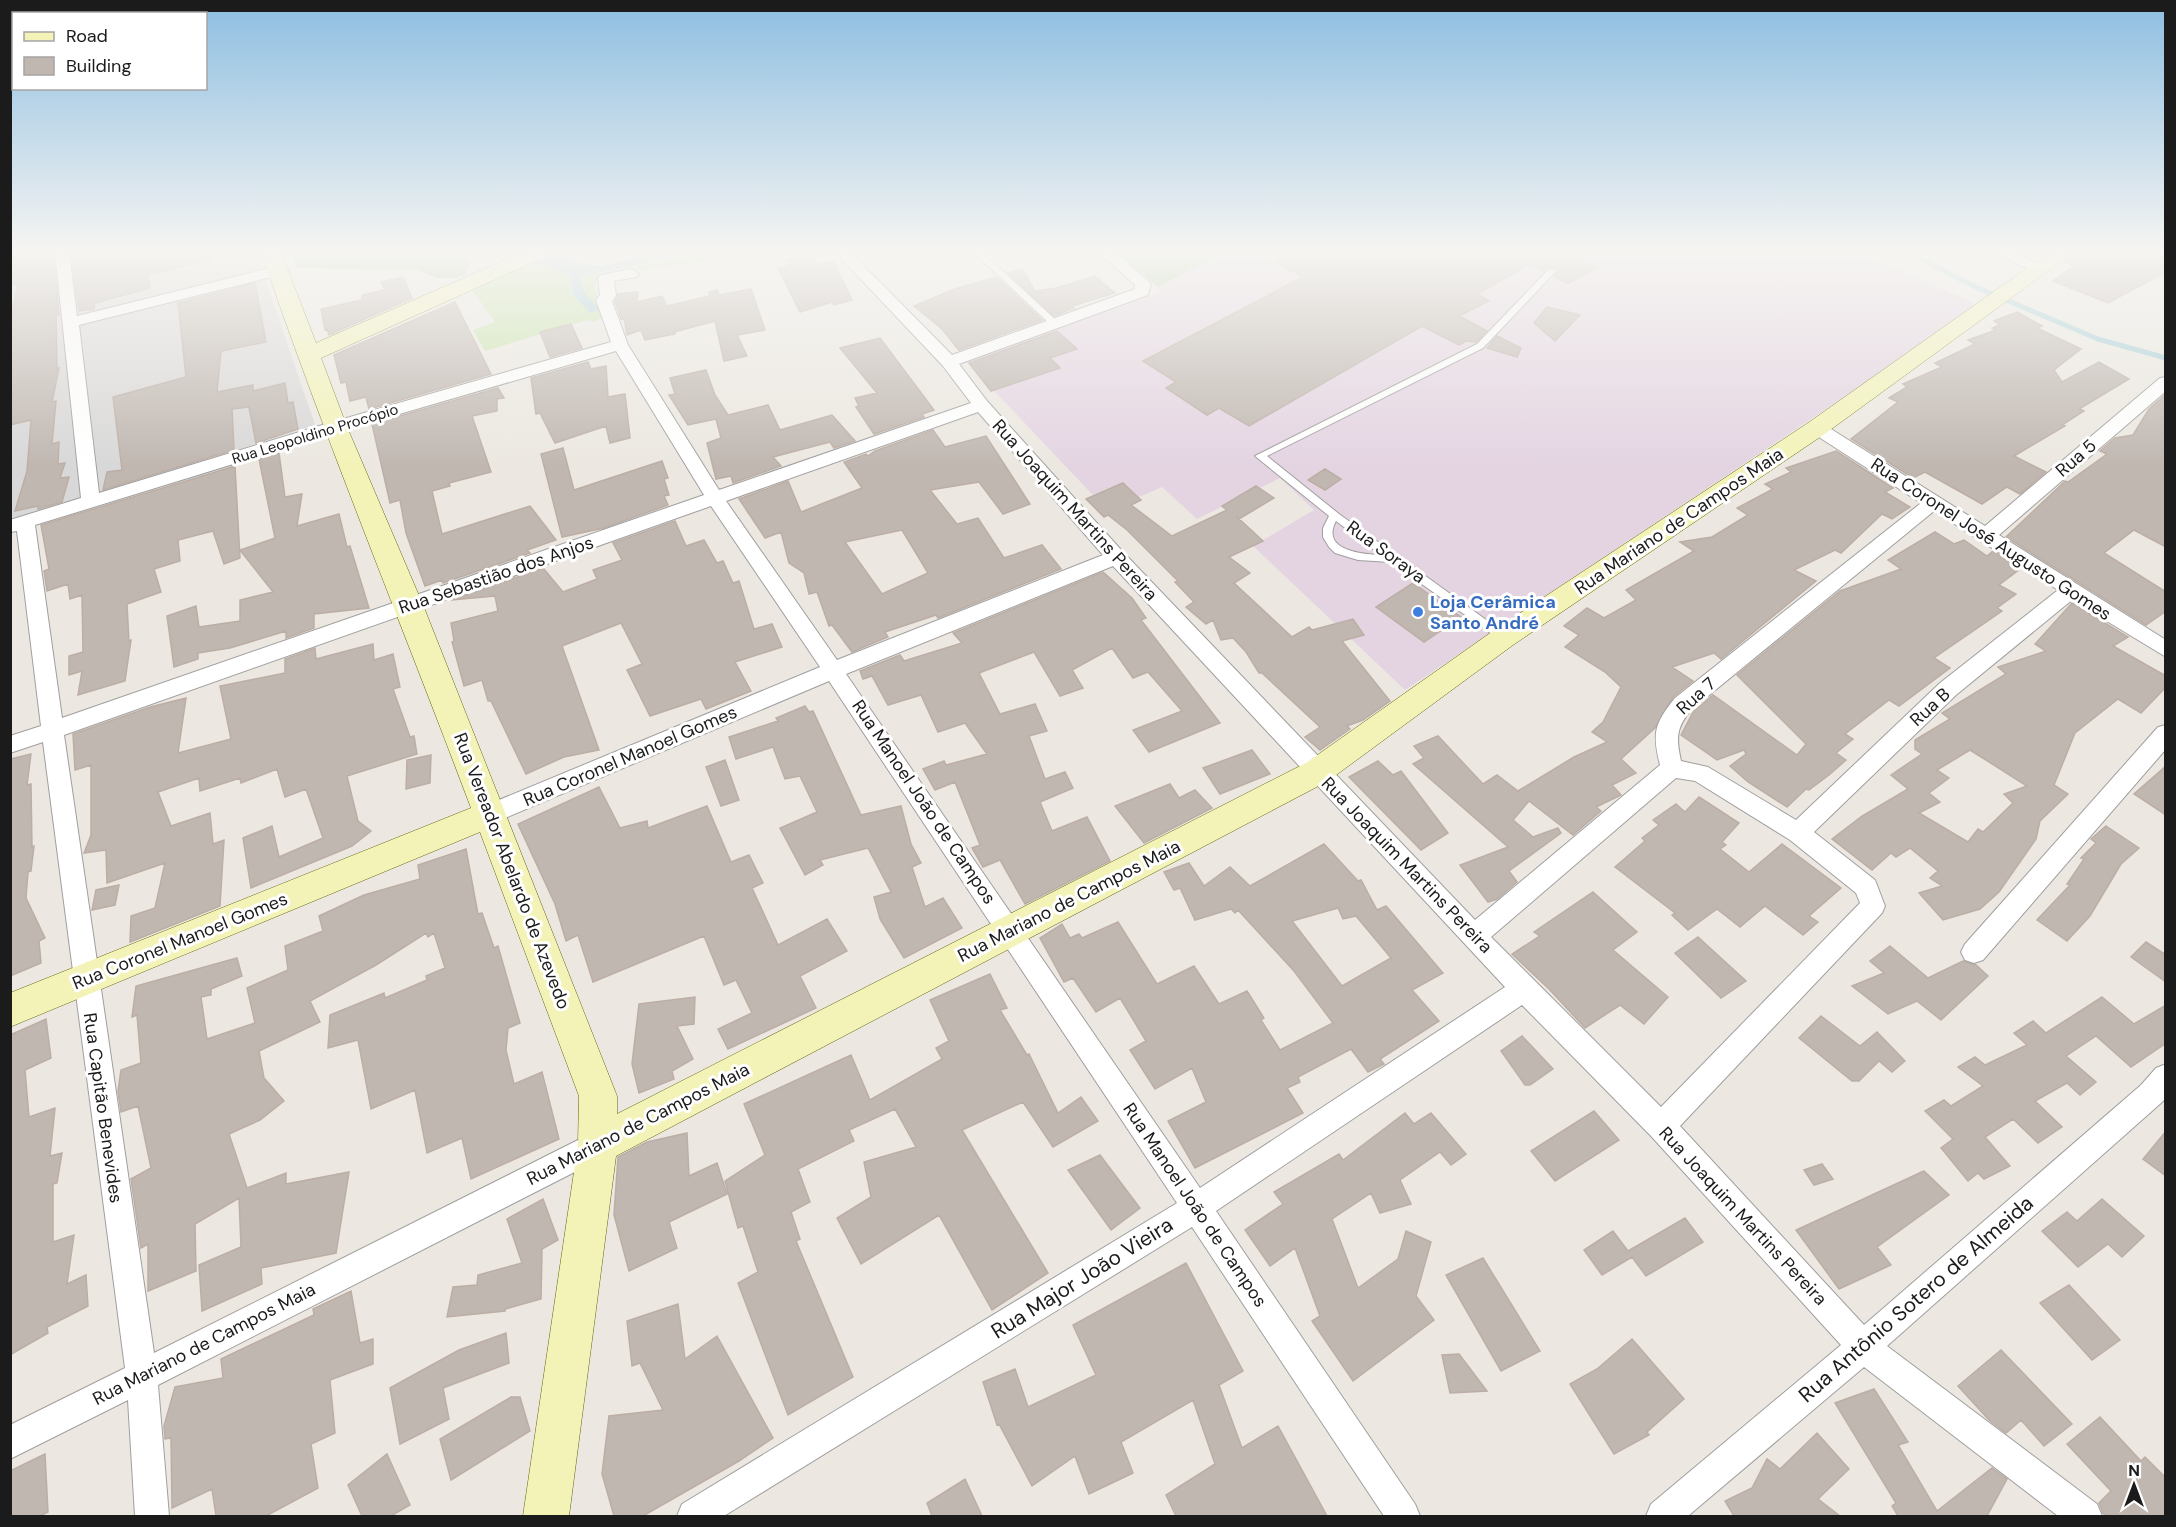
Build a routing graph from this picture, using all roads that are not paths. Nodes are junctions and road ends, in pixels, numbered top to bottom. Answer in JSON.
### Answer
{"nodes":[{"id":1,"x":71,"y":323,"type":"edge"},
{"id":2,"x":298,"y":323,"type":"edge"},
{"id":3,"x":379,"y":323,"type":"edge"},
{"id":4,"x":612,"y":323,"type":"edge"},
{"id":5,"x":911,"y":323,"type":"edge"},
{"id":6,"x":1054,"y":323,"type":"edge"},
{"id":7,"x":1502,"y":323,"type":"edge"},
{"id":8,"x":1966,"y":323,"type":"edge"},
{"id":9,"x":620,"y":345,"type":"junction"},
{"id":10,"x":310,"y":354,"type":"junction"},
{"id":11,"x":949,"y":362,"type":"junction"},
{"id":12,"x":2166,"y":382,"type":"edge"},
{"id":13,"x":981,"y":405,"type":"junction"},
{"id":14,"x":335,"y":427,"type":"junction"},
{"id":15,"x":1817,"y":428,"type":"junction"},
{"id":16,"x":715,"y":498,"type":"junction"},
{"id":17,"x":91,"y":501,"type":"junction"},
{"id":18,"x":1935,"y":501,"type":"junction"},
{"id":19,"x":1335,"y":516,"type":"junction"},
{"id":20,"x":18,"y":525,"type":"edge"},
{"id":21,"x":1986,"y":535,"type":"junction"},
{"id":22,"x":1116,"y":557,"type":"junction"},
{"id":23,"x":1398,"y":559,"type":"junction"},
{"id":24,"x":2070,"y":591,"type":"junction"},
{"id":25,"x":409,"y":605,"type":"junction"},
{"id":26,"x":1503,"y":638,"type":"junction"},
{"id":27,"x":2163,"y":642,"type":"edge"},
{"id":28,"x":834,"y":670,"type":"junction"},
{"id":29,"x":54,"y":730,"type":"junction"},
{"id":30,"x":2166,"y":732,"type":"edge"},
{"id":31,"x":10,"y":745,"type":"edge"},
{"id":32,"x":1672,"y":768,"type":"junction"},
{"id":33,"x":1317,"y":772,"type":"junction"},
{"id":34,"x":490,"y":814,"type":"junction"},
{"id":35,"x":1798,"y":833,"type":"junction"},
{"id":36,"x":1011,"y":931,"type":"junction"},
{"id":37,"x":1475,"y":936,"type":"junction"},
{"id":38,"x":1974,"y":952,"type":"dead end"},
{"id":39,"x":85,"y":980,"type":"junction"},
{"id":40,"x":1524,"y":989,"type":"junction"},
{"id":41,"x":10,"y":1010,"type":"edge"},
{"id":42,"x":2161,"y":1092,"type":"edge"},
{"id":43,"x":1661,"y":1126,"type":"junction"},
{"id":44,"x":598,"y":1145,"type":"junction"},
{"id":45,"x":1197,"y":1207,"type":"junction"},
{"id":46,"x":1863,"y":1347,"type":"junction"},
{"id":47,"x":142,"y":1376,"type":"junction"},
{"id":48,"x":10,"y":1443,"type":"edge"},
{"id":49,"x":152,"y":1516,"type":"edge"},
{"id":50,"x":546,"y":1516,"type":"edge"},
{"id":51,"x":694,"y":1516,"type":"edge"},
{"id":52,"x":1403,"y":1516,"type":"edge"},
{"id":53,"x":1663,"y":1516,"type":"edge"},
{"id":54,"x":2085,"y":1516,"type":"edge"}],
"edges":[{"from":1,"to":17,"type":"street"},
{"from":2,"to":10,"type":"street","name":"Rua Vereador Abelardo de Azevedo"},
{"from":3,"to":10,"type":"street"},
{"from":4,"to":9,"type":"street","name":"Rua Manoel João de Campos"},
{"from":5,"to":11,"type":"street","name":"Rua Joaquim Martins Pereira"},
{"from":6,"to":11,"type":"street"},
{"from":7,"to":19,"type":"lane","name":"Rua Soraya"},
{"from":8,"to":15,"type":"street","name":"Rua Mariano de Campos Maia"},
{"from":9,"to":14,"type":"street","name":"Rua Leopoldino Procópio"},
{"from":9,"to":16,"type":"street","name":"Rua Manoel João de Campos"},
{"from":10,"to":14,"type":"street","name":"Rua Vereador Abelardo de Azevedo"},
{"from":11,"to":13,"type":"street","name":"Rua Joaquim Martins Pereira"},
{"from":12,"to":21,"type":"street","name":"Rua 5"},
{"from":13,"to":16,"type":"street","name":"Rua Sebastião dos Anjos"},
{"from":13,"to":22,"type":"street","name":"Rua Joaquim Martins Pereira"},
{"from":14,"to":17,"type":"street","name":"Rua Leopoldino Procópio"},
{"from":14,"to":25,"type":"street","name":"Rua Vereador Abelardo de Azevedo"},
{"from":15,"to":18,"type":"street","name":"Rua Coronel José Augusto Gomes"},
{"from":15,"to":26,"type":"street","name":"Rua Mariano de Campos Maia"},
{"from":16,"to":25,"type":"street","name":"Rua Sebastião dos Anjos"},
{"from":16,"to":28,"type":"street","name":"Rua Manoel João de Campos"},
{"from":17,"to":20,"type":"street","name":"Rua Leopoldino Procópio"},
{"from":18,"to":21,"type":"street","name":"Rua Coronel José Augusto Gomes"},
{"from":18,"to":32,"type":"street","name":"Rua 7"},
{"from":19,"to":23,"type":"lane","name":"Rua Soraya"},
{"from":19,"to":23,"type":"lane"},
{"from":20,"to":29,"type":"street","name":"Rua Capitão Benevides"},
{"from":21,"to":24,"type":"street","name":"Rua Coronel José Augusto Gomes"},
{"from":22,"to":28,"type":"street","name":"Rua Coronel Manoel Gomes"},
{"from":22,"to":33,"type":"street","name":"Rua Joaquim Martins Pereira"},
{"from":23,"to":26,"type":"lane","name":"Rua Soraya"},
{"from":24,"to":27,"type":"street","name":"Rua Coronel José Augusto Gomes"},
{"from":24,"to":35,"type":"street","name":"Rua B"},
{"from":25,"to":29,"type":"street","name":"Rua Sebastião dos Anjos"},
{"from":25,"to":34,"type":"street","name":"Rua Vereador Abelardo de Azevedo"},
{"from":26,"to":33,"type":"street","name":"Rua Mariano de Campos Maia"},
{"from":28,"to":34,"type":"street","name":"Rua Coronel Manoel Gomes"},
{"from":28,"to":36,"type":"street","name":"Rua Manoel João de Campos"},
{"from":29,"to":31,"type":"street","name":"Rua Sebastião dos Anjos"},
{"from":29,"to":39,"type":"street","name":"Rua Capitão Benevides"},
{"from":30,"to":38,"type":"street"},
{"from":32,"to":35,"type":"street"},
{"from":32,"to":37,"type":"street"},
{"from":33,"to":36,"type":"street","name":"Rua Mariano de Campos Maia"},
{"from":33,"to":37,"type":"street","name":"Rua Joaquim Martins Pereira"},
{"from":34,"to":39,"type":"street","name":"Rua Coronel Manoel Gomes"},
{"from":34,"to":44,"type":"street","name":"Rua Vereador Abelardo de Azevedo"},
{"from":35,"to":43,"type":"street"},
{"from":36,"to":44,"type":"street","name":"Rua Mariano de Campos Maia"},
{"from":36,"to":45,"type":"street","name":"Rua Manoel João de Campos"},
{"from":37,"to":40,"type":"street","name":"Rua Joaquim Martins Pereira"},
{"from":39,"to":41,"type":"street","name":"Rua Coronel Manoel Gomes"},
{"from":39,"to":47,"type":"street","name":"Rua Capitão Benevides"},
{"from":40,"to":43,"type":"street","name":"Rua Joaquim Martins Pereira"},
{"from":40,"to":45,"type":"street","name":"Rua Major João Vieira"},
{"from":42,"to":46,"type":"street","name":"Rua Antônio Sotero de Almeida"},
{"from":43,"to":46,"type":"street","name":"Rua Joaquim Martins Pereira"},
{"from":44,"to":47,"type":"street","name":"Rua Mariano de Campos Maia"},
{"from":44,"to":50,"type":"street","name":"Rua Vereador Abelardo de Azevedo"},
{"from":45,"to":51,"type":"street","name":"Rua Major João Vieira"},
{"from":45,"to":52,"type":"street","name":"Rua Manoel João de Campos"},
{"from":46,"to":53,"type":"street","name":"Rua Antônio Sotero de Almeida"},
{"from":46,"to":54,"type":"street","name":"Rua Joaquim Martins Pereira"},
{"from":47,"to":48,"type":"street","name":"Rua Mariano de Campos Maia"},
{"from":47,"to":49,"type":"street","name":"Rua Capitão Benevides"}]}
